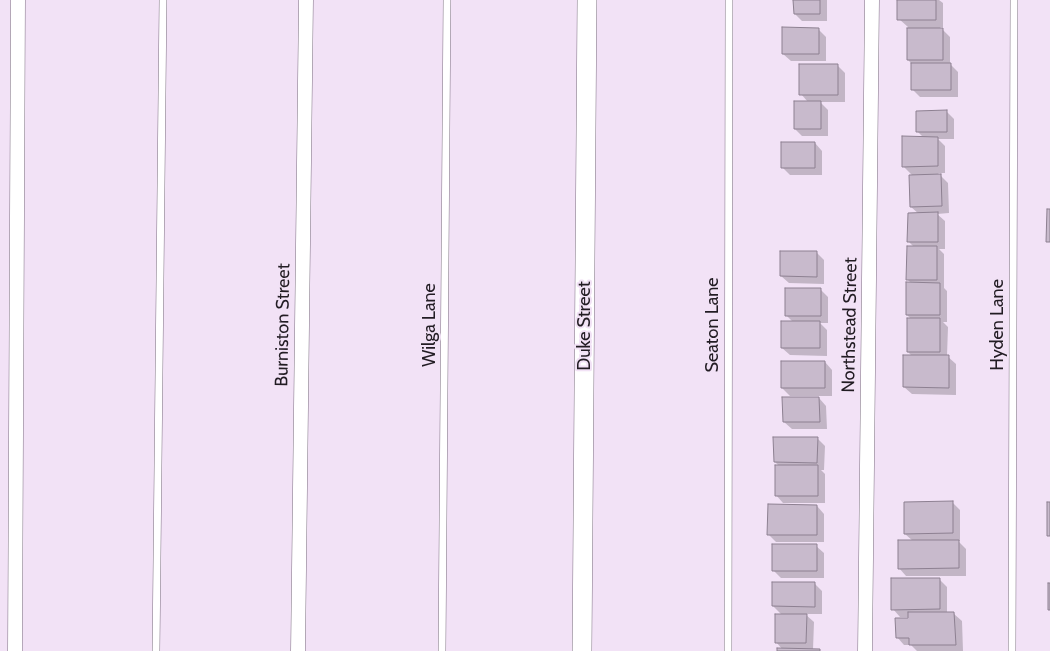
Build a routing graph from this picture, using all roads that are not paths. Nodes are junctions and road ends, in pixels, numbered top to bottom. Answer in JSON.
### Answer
{"nodes":[{"id":1,"x":18,"y":0,"type":"edge"},
{"id":2,"x":163,"y":0,"type":"edge"},
{"id":3,"x":306,"y":0,"type":"edge"},
{"id":4,"x":447,"y":0,"type":"edge"},
{"id":5,"x":587,"y":0,"type":"edge"},
{"id":6,"x":729,"y":0,"type":"edge"},
{"id":7,"x":872,"y":0,"type":"edge"},
{"id":8,"x":1014,"y":0,"type":"edge"},
{"id":9,"x":15,"y":651,"type":"edge"},
{"id":10,"x":156,"y":651,"type":"edge"},
{"id":11,"x":298,"y":651,"type":"edge"},
{"id":12,"x":442,"y":651,"type":"edge"},
{"id":13,"x":582,"y":651,"type":"edge"},
{"id":14,"x":728,"y":651,"type":"edge"},
{"id":15,"x":865,"y":651,"type":"edge"},
{"id":16,"x":1012,"y":651,"type":"edge"}],
"edges":[{"from":1,"to":9,"type":"street"},
{"from":2,"to":10,"type":"lane"},
{"from":3,"to":11,"type":"street","name":"Burniston Street"},
{"from":4,"to":12,"type":"lane","name":"Wilga Lane"},
{"from":5,"to":13,"type":"main road","name":"Duke Street"},
{"from":6,"to":14,"type":"lane","name":"Seaton Lane"},
{"from":7,"to":15,"type":"street","name":"Northstead Street"},
{"from":8,"to":16,"type":"lane","name":"Hyden Lane"}]}
